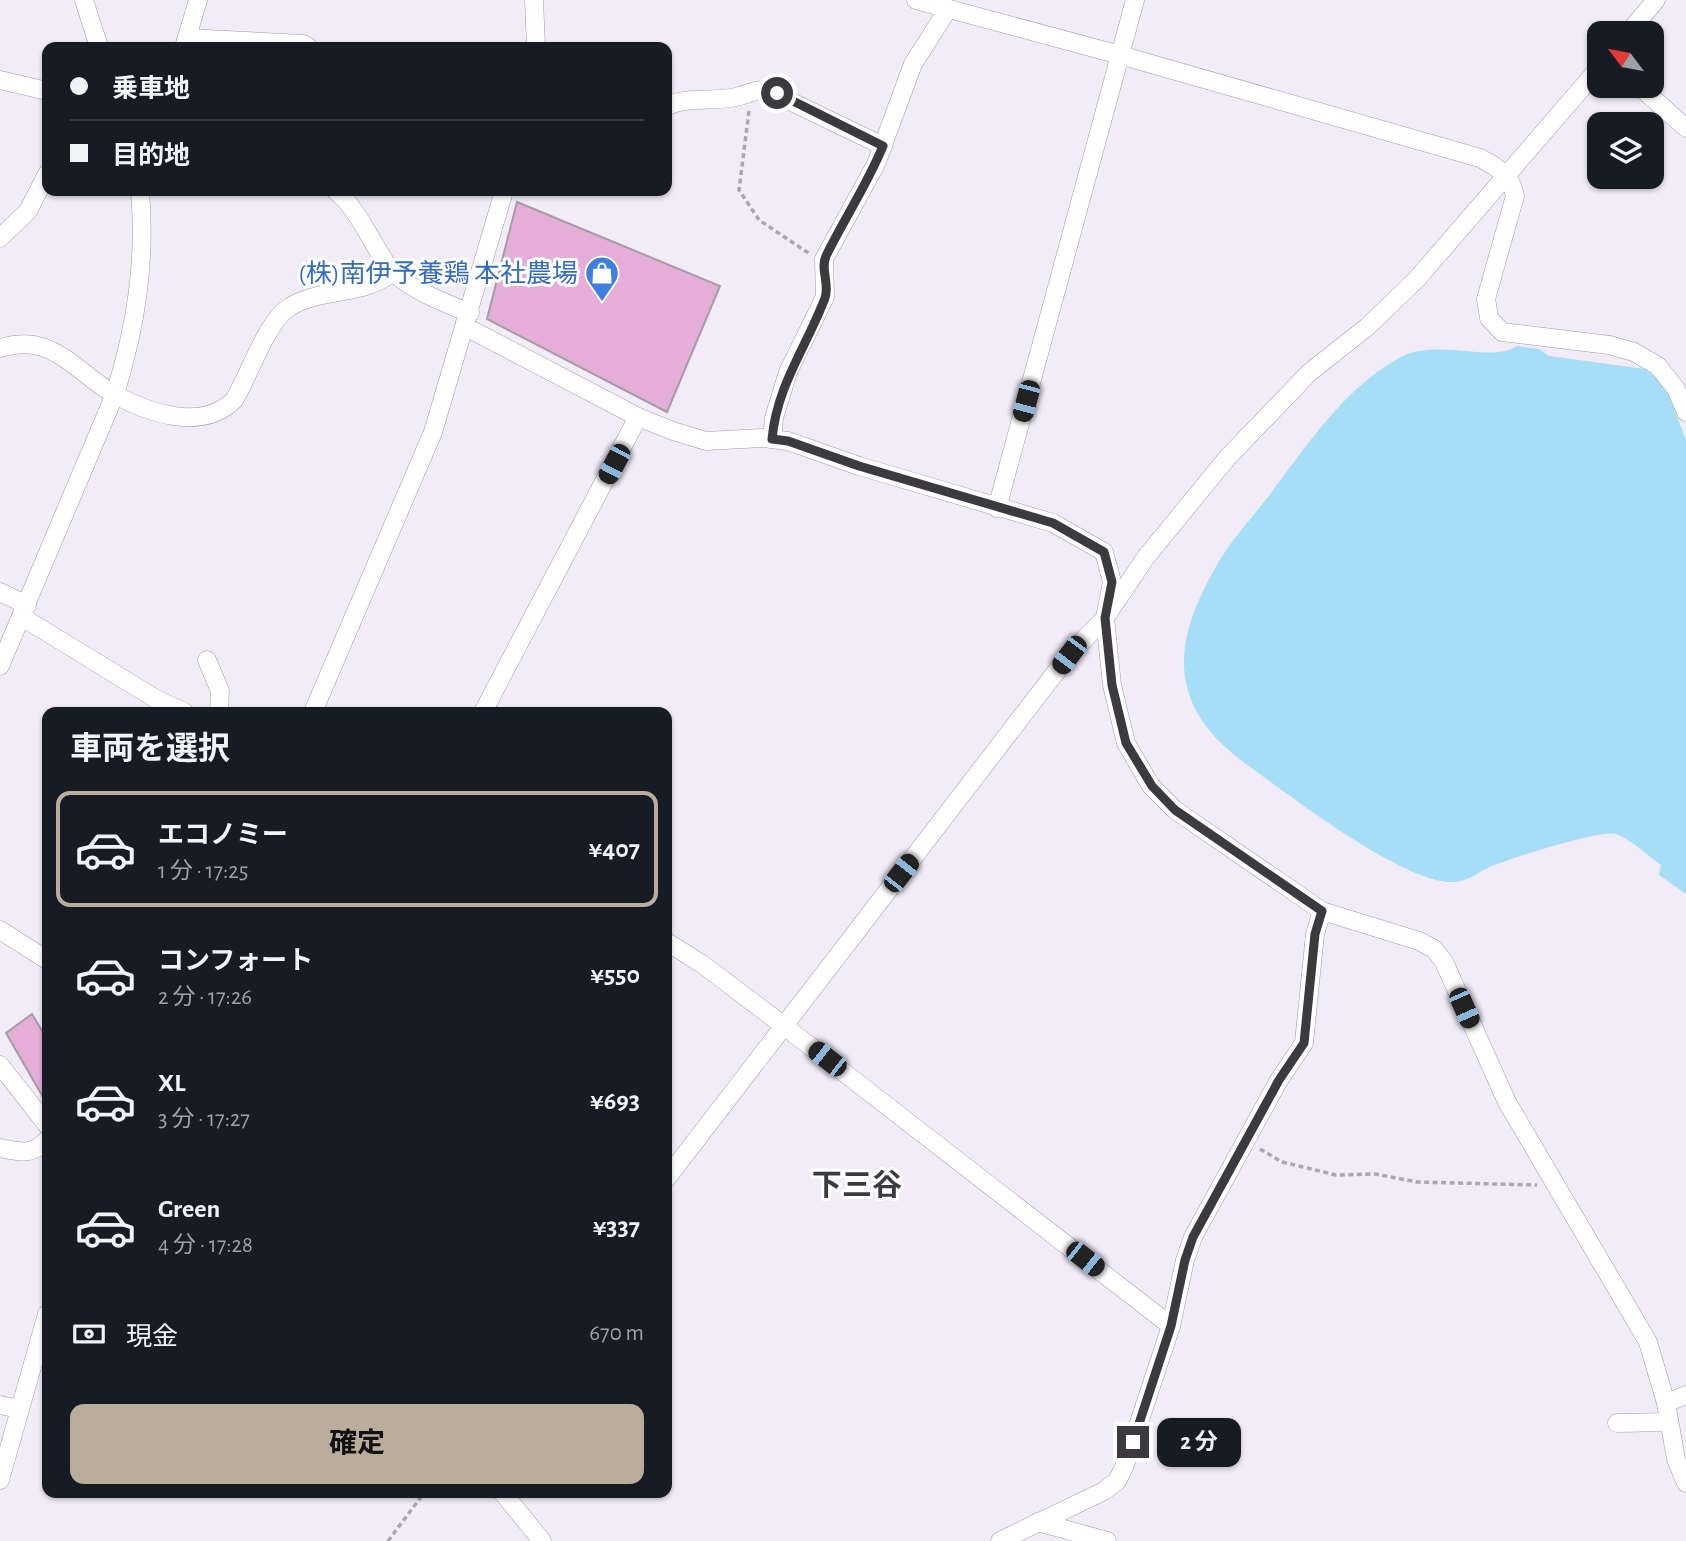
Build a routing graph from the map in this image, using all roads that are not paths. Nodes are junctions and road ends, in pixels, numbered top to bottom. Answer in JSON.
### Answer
{"nodes":[{"id":1,"x":84,"y":0,"type":"edge"},
{"id":2,"x":198,"y":0,"type":"edge"},
{"id":3,"x":534,"y":0,"type":"edge"},
{"id":4,"x":916,"y":0,"type":"edge"},
{"id":5,"x":1135,"y":0,"type":"edge"},
{"id":6,"x":1656,"y":0,"type":"edge"},
{"id":7,"x":948,"y":9,"type":"junction"},
{"id":8,"x":1638,"y":21,"type":"edge"},
{"id":9,"x":98,"y":42,"type":"edge"},
{"id":10,"x":186,"y":42,"type":"edge"},
{"id":11,"x":536,"y":42,"type":"edge"},
{"id":12,"x":1120,"y":55,"type":"junction"},
{"id":13,"x":0,"y":80,"type":"edge"},
{"id":14,"x":1587,"y":82,"type":"edge"},
{"id":15,"x":42,"y":90,"type":"edge"},
{"id":16,"x":1652,"y":98,"type":"edge"},
{"id":17,"x":672,"y":104,"type":"edge"},
{"id":18,"x":1686,"y":128,"type":"edge"},
{"id":19,"x":883,"y":146,"type":"junction"},
{"id":20,"x":1505,"y":173,"type":"junction"},
{"id":21,"x":42,"y":184,"type":"edge"},
{"id":22,"x":140,"y":196,"type":"edge"},
{"id":23,"x":341,"y":196,"type":"edge"},
{"id":24,"x":503,"y":196,"type":"edge"},
{"id":25,"x":0,"y":238,"type":"edge"},
{"id":26,"x":394,"y":271,"type":"junction"},
{"id":27,"x":468,"y":320,"type":"junction"},
{"id":28,"x":0,"y":348,"type":"edge"},
{"id":29,"x":115,"y":394,"type":"junction"},
{"id":30,"x":1686,"y":412,"type":"edge"},
{"id":31,"x":638,"y":417,"type":"junction"},
{"id":32,"x":772,"y":439,"type":"junction"},
{"id":33,"x":997,"y":508,"type":"junction"},
{"id":34,"x":0,"y":592,"type":"edge"},
{"id":35,"x":24,"y":611,"type":"junction"},
{"id":36,"x":1105,"y":618,"type":"junction"},
{"id":37,"x":206,"y":660,"type":"dead end"},
{"id":38,"x":0,"y":666,"type":"edge"},
{"id":39,"x":173,"y":707,"type":"edge"},
{"id":40,"x":219,"y":707,"type":"edge"},
{"id":41,"x":315,"y":707,"type":"edge"},
{"id":42,"x":486,"y":707,"type":"edge"},
{"id":43,"x":1322,"y":911,"type":"junction"},
{"id":44,"x":0,"y":930,"type":"edge"},
{"id":45,"x":672,"y":945,"type":"edge"},
{"id":46,"x":42,"y":958,"type":"edge"},
{"id":47,"x":784,"y":1026,"type":"junction"},
{"id":48,"x":0,"y":1065,"type":"edge"},
{"id":49,"x":42,"y":1119,"type":"edge"},
{"id":50,"x":42,"y":1145,"type":"edge"},
{"id":51,"x":0,"y":1148,"type":"edge"},
{"id":52,"x":672,"y":1172,"type":"edge"},
{"id":53,"x":1171,"y":1326,"type":"junction"},
{"id":54,"x":42,"y":1332,"type":"edge"},
{"id":55,"x":1686,"y":1395,"type":"edge"},
{"id":56,"x":1666,"y":1404,"type":"junction"},
{"id":57,"x":0,"y":1405,"type":"edge"},
{"id":58,"x":20,"y":1409,"type":"junction"},
{"id":59,"x":1669,"y":1422,"type":"junction"},
{"id":60,"x":1618,"y":1423,"type":"dead end"},
{"id":61,"x":0,"y":1480,"type":"edge"},
{"id":62,"x":1686,"y":1483,"type":"edge"},
{"id":63,"x":507,"y":1498,"type":"edge"},
{"id":64,"x":1038,"y":1522,"type":"junction"},
{"id":65,"x":542,"y":1541,"type":"edge"},
{"id":66,"x":1000,"y":1541,"type":"edge"},
{"id":67,"x":1107,"y":1541,"type":"edge"}],
"edges":[{"from":1,"to":9,"type":"street"},
{"from":2,"to":10,"type":"street"},
{"from":3,"to":11,"type":"street"},
{"from":4,"to":7,"type":"street"},
{"from":5,"to":12,"type":"street"},
{"from":6,"to":8,"type":"street"},
{"from":7,"to":12,"type":"street"},
{"from":7,"to":19,"type":"street"},
{"from":12,"to":20,"type":"street"},
{"from":12,"to":33,"type":"street"},
{"from":13,"to":15,"type":"street"},
{"from":14,"to":20,"type":"street"},
{"from":16,"to":18,"type":"street"},
{"from":17,"to":19,"type":"street"},
{"from":19,"to":32,"type":"street"},
{"from":20,"to":30,"type":"street"},
{"from":20,"to":36,"type":"street"},
{"from":21,"to":25,"type":"street"},
{"from":22,"to":29,"type":"street"},
{"from":23,"to":26,"type":"street"},
{"from":24,"to":27,"type":"street"},
{"from":26,"to":27,"type":"street"},
{"from":26,"to":29,"type":"street"},
{"from":27,"to":31,"type":"street"},
{"from":27,"to":41,"type":"street"},
{"from":28,"to":29,"type":"street"},
{"from":29,"to":35,"type":"street"},
{"from":31,"to":32,"type":"street"},
{"from":31,"to":42,"type":"street"},
{"from":32,"to":33,"type":"street"},
{"from":33,"to":36,"type":"street"},
{"from":34,"to":35,"type":"street"},
{"from":35,"to":38,"type":"street"},
{"from":35,"to":39,"type":"street"},
{"from":36,"to":43,"type":"street"},
{"from":36,"to":47,"type":"street"},
{"from":37,"to":40,"type":"street"},
{"from":43,"to":53,"type":"street"},
{"from":43,"to":56,"type":"street"},
{"from":44,"to":46,"type":"street"},
{"from":45,"to":47,"type":"street"},
{"from":47,"to":52,"type":"street"},
{"from":47,"to":53,"type":"street"},
{"from":48,"to":49,"type":"street"},
{"from":50,"to":51,"type":"street"},
{"from":53,"to":64,"type":"street"},
{"from":54,"to":58,"type":"street"},
{"from":55,"to":56,"type":"street"},
{"from":56,"to":59,"type":"street"},
{"from":57,"to":58,"type":"street"},
{"from":58,"to":61,"type":"street"},
{"from":59,"to":60,"type":"street"},
{"from":59,"to":62,"type":"street"},
{"from":63,"to":65,"type":"street"},
{"from":64,"to":66,"type":"street"},
{"from":64,"to":67,"type":"street"}]}
